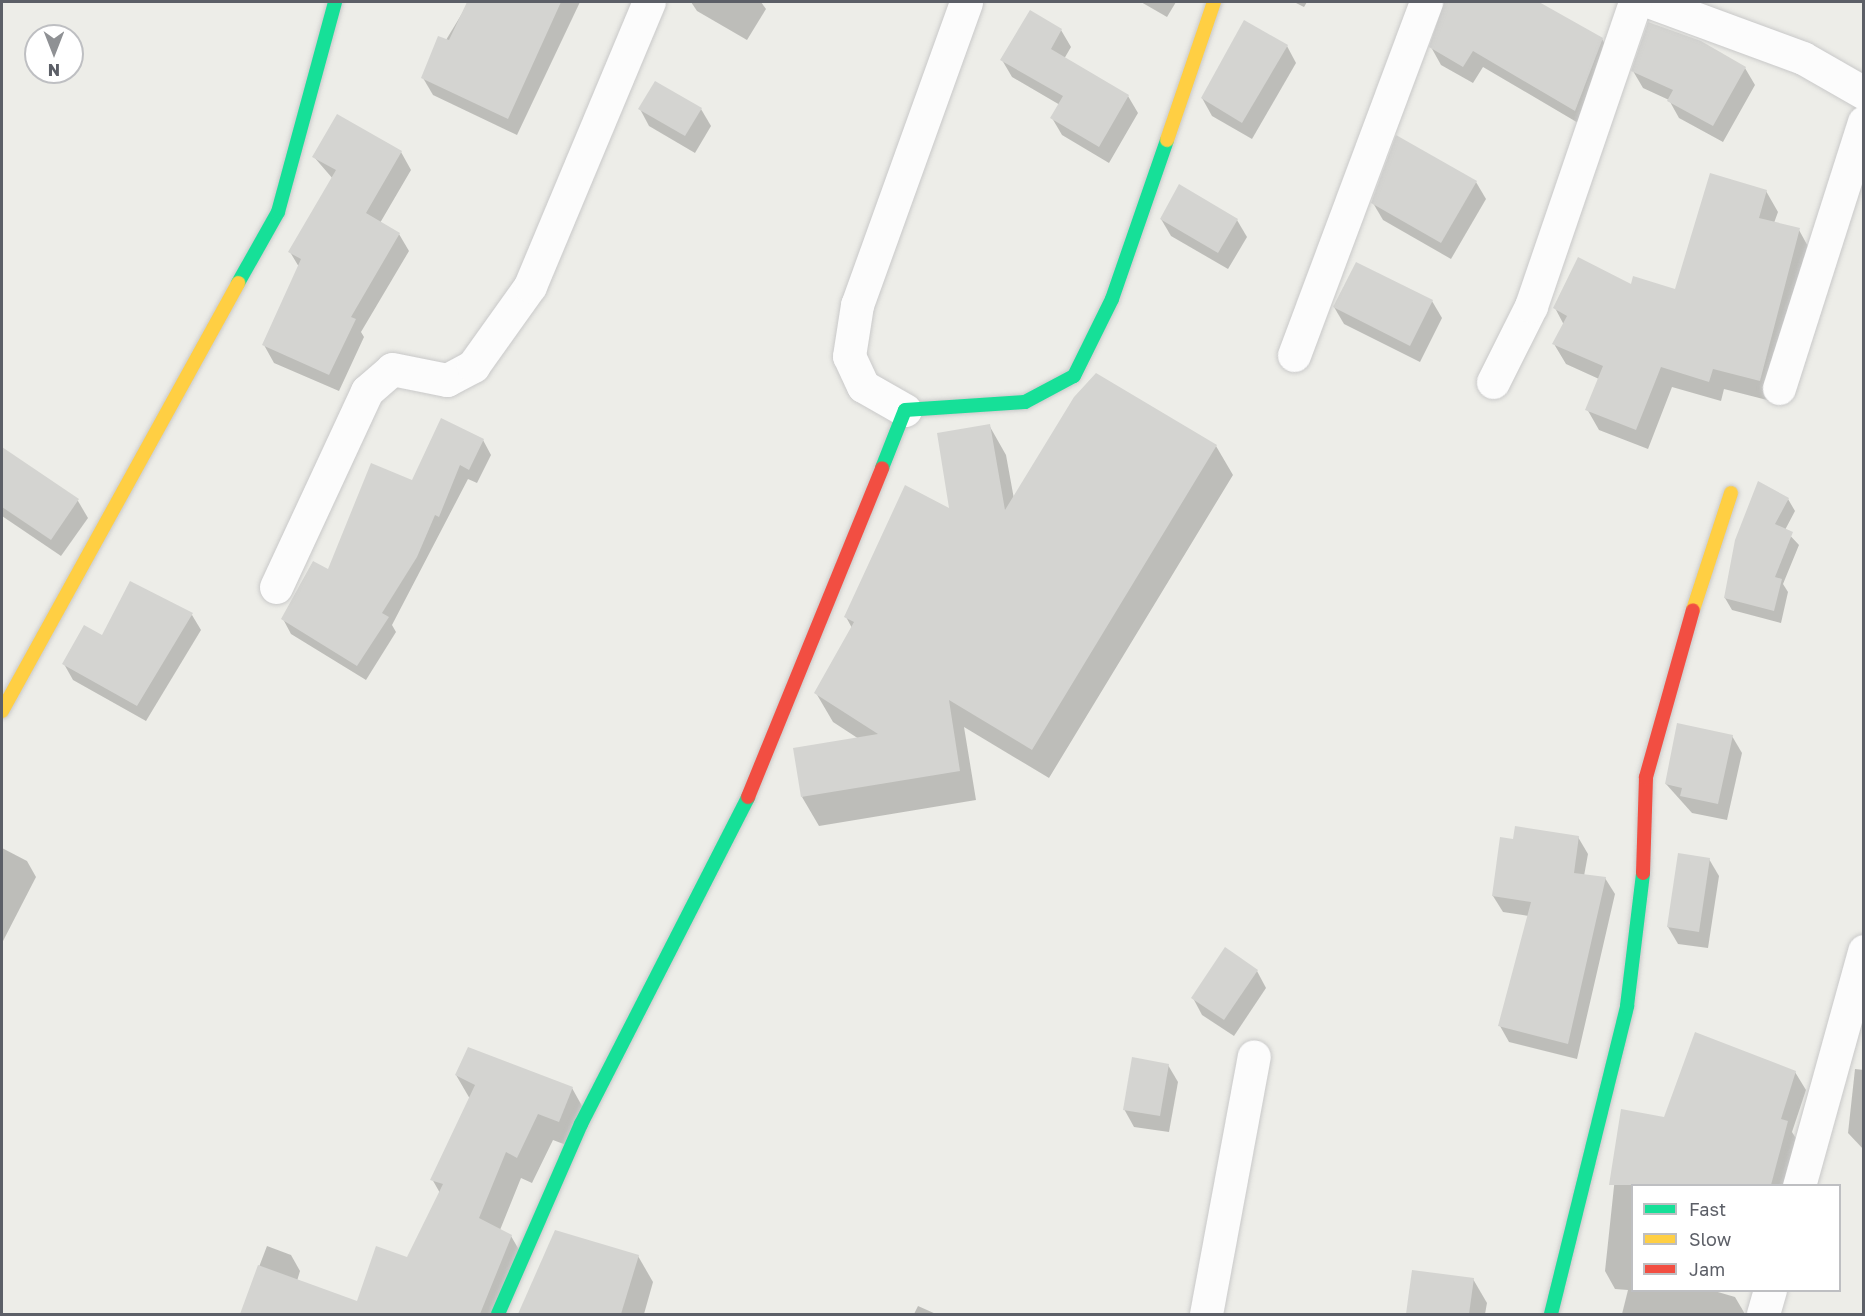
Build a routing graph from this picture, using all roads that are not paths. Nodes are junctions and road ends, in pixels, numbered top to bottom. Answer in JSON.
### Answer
{"nodes":[{"id":1,"x":335,"y":2,"type":"edge"},
{"id":2,"x":649,"y":2,"type":"edge"},
{"id":3,"x":966,"y":2,"type":"edge"},
{"id":4,"x":1214,"y":2,"type":"edge"},
{"id":5,"x":1426,"y":2,"type":"edge"},
{"id":6,"x":1635,"y":2,"type":"edge"},
{"id":7,"x":1651,"y":2,"type":"edge"},
{"id":8,"x":1863,"y":93,"type":"edge"},
{"id":9,"x":1863,"y":122,"type":"edge"},
{"id":10,"x":1294,"y":355,"type":"dead end"},
{"id":11,"x":1493,"y":382,"type":"dead end"},
{"id":12,"x":1779,"y":388,"type":"dead end"},
{"id":13,"x":904,"y":410,"type":"junction"},
{"id":14,"x":1731,"y":493,"type":"dead end"},
{"id":15,"x":276,"y":588,"type":"dead end"},
{"id":16,"x":2,"y":711,"type":"edge"},
{"id":17,"x":1863,"y":951,"type":"edge"},
{"id":18,"x":1254,"y":1056,"type":"dead end"},
{"id":19,"x":1799,"y":1184,"type":"edge"},
{"id":20,"x":1770,"y":1292,"type":"edge"},
{"id":21,"x":498,"y":1314,"type":"edge"},
{"id":22,"x":1206,"y":1314,"type":"edge"},
{"id":23,"x":1551,"y":1314,"type":"edge"},
{"id":24,"x":1764,"y":1314,"type":"edge"}],
"edges":[{"from":1,"to":16,"type":"street"},
{"from":2,"to":15,"type":"street"},
{"from":3,"to":13,"type":"street"},
{"from":4,"to":13,"type":"street"},
{"from":5,"to":10,"type":"street"},
{"from":6,"to":11,"type":"street"},
{"from":7,"to":8,"type":"street"},
{"from":9,"to":12,"type":"street"},
{"from":13,"to":21,"type":"street"},
{"from":14,"to":23,"type":"street"},
{"from":17,"to":19,"type":"street"},
{"from":18,"to":22,"type":"street"},
{"from":20,"to":24,"type":"street"}]}
